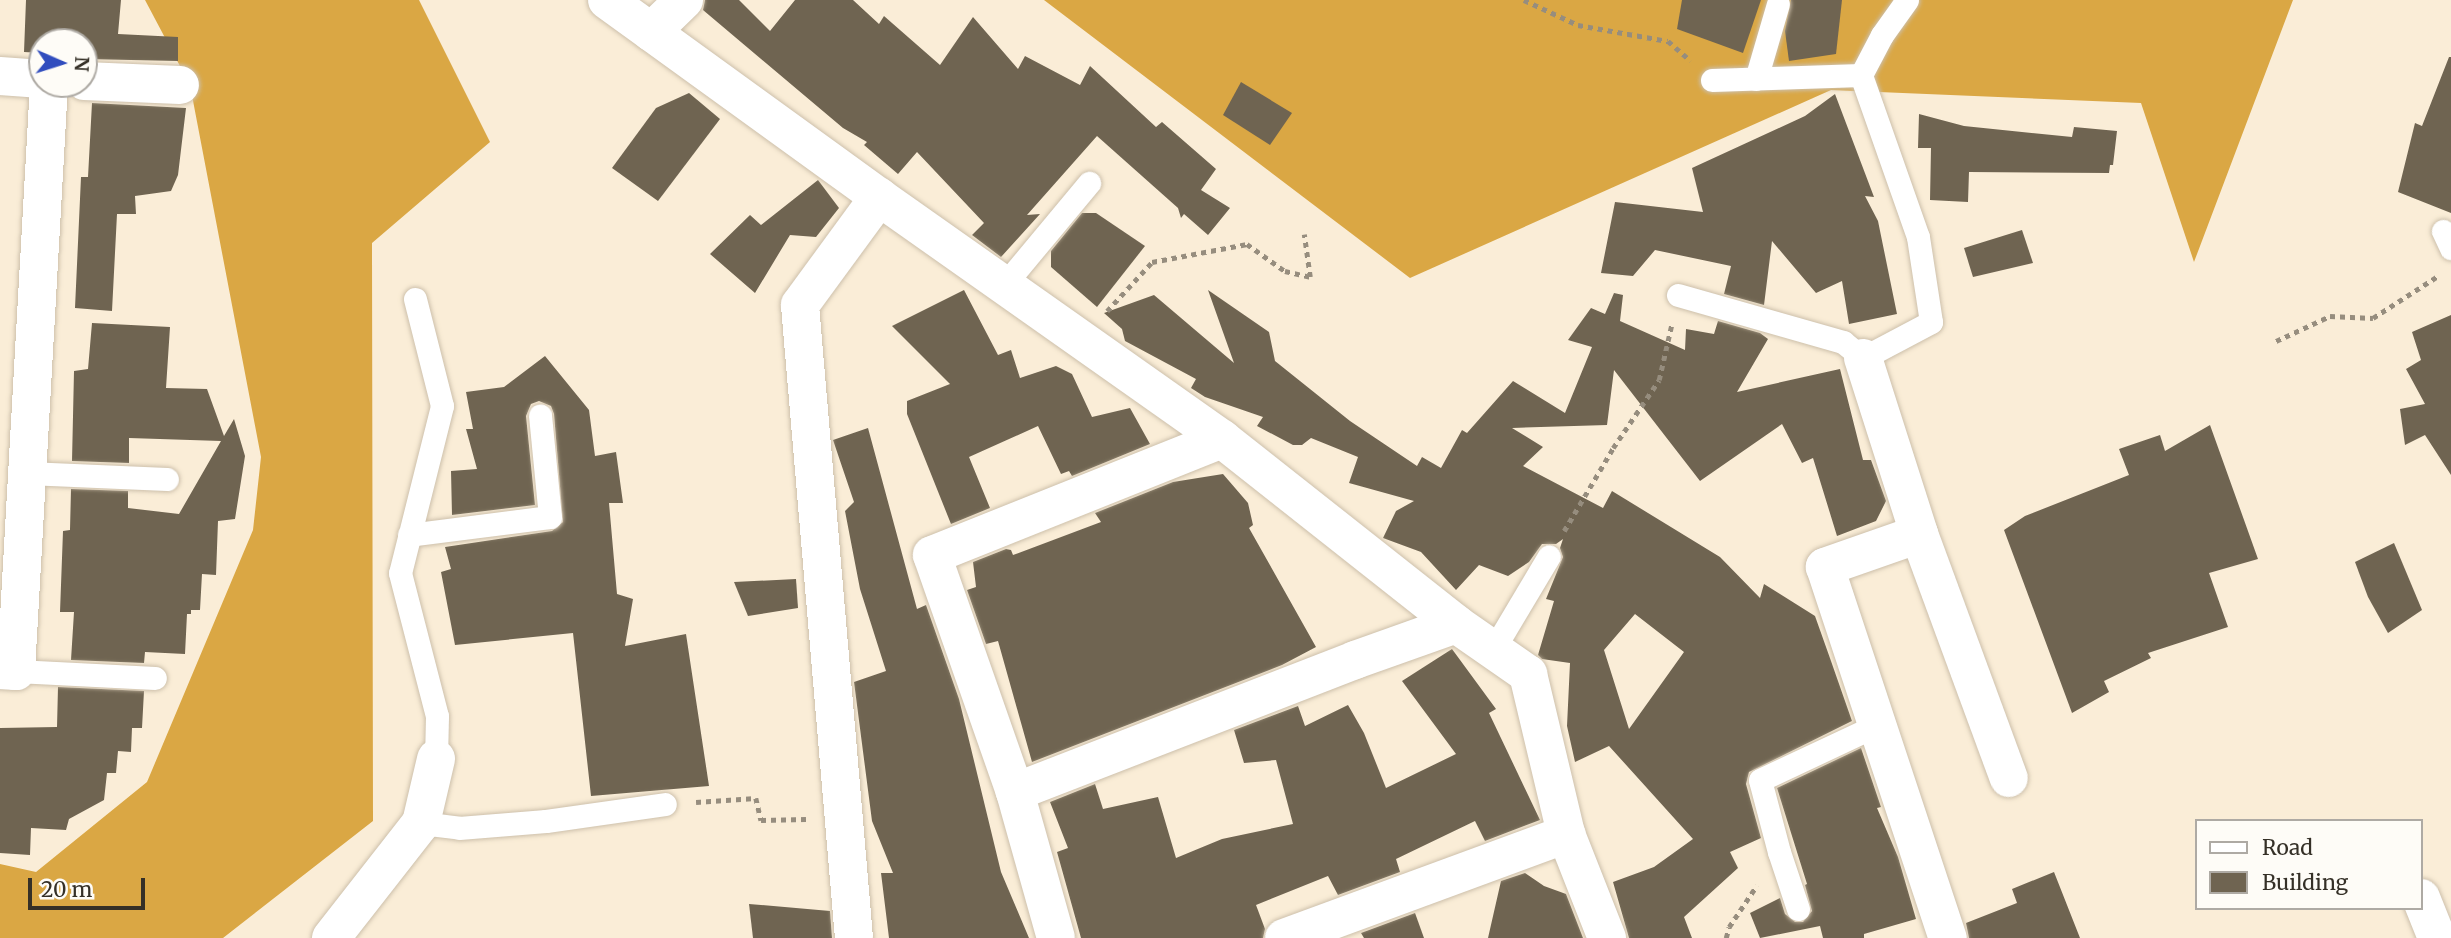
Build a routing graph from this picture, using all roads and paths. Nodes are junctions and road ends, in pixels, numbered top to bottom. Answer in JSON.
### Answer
{"nodes":[{"id":1,"x":607,"y":0,"type":"edge"},
{"id":2,"x":684,"y":0,"type":"edge"},
{"id":3,"x":1524,"y":0,"type":"edge"},
{"id":4,"x":1908,"y":0,"type":"edge"},
{"id":5,"x":1778,"y":4,"type":"dead end"},
{"id":6,"x":651,"y":32,"type":"junction"},
{"id":7,"x":1861,"y":75,"type":"junction"},
{"id":8,"x":0,"y":76,"type":"edge"},
{"id":9,"x":28,"y":78,"type":"edge"},
{"id":10,"x":1756,"y":79,"type":"junction"},
{"id":11,"x":1712,"y":80,"type":"joint"},
{"id":12,"x":98,"y":82,"type":"edge"},
{"id":13,"x":180,"y":85,"type":"dead end"},
{"id":14,"x":48,"y":98,"type":"edge"},
{"id":15,"x":1089,"y":183,"type":"dead end"},
{"id":16,"x":879,"y":197,"type":"junction"},
{"id":17,"x":1304,"y":234,"type":"dead end"},
{"id":18,"x":2440,"y":275,"type":"dead end"},
{"id":19,"x":1004,"y":285,"type":"junction"},
{"id":20,"x":1678,"y":295,"type":"joint"},
{"id":21,"x":415,"y":299,"type":"dead end"},
{"id":22,"x":1080,"y":339,"type":"junction"},
{"id":23,"x":2276,"y":341,"type":"dead end"},
{"id":24,"x":1863,"y":358,"type":"junction"},
{"id":25,"x":540,"y":415,"type":"dead end"},
{"id":26,"x":1222,"y":439,"type":"junction"},
{"id":27,"x":27,"y":473,"type":"junction"},
{"id":28,"x":167,"y":479,"type":"dead end"},
{"id":29,"x":1919,"y":534,"type":"junction"},
{"id":30,"x":409,"y":535,"type":"junction"},
{"id":31,"x":1549,"y":556,"type":"joint"},
{"id":32,"x":1456,"y":624,"type":"junction"},
{"id":33,"x":1493,"y":650,"type":"junction"},
{"id":34,"x":8,"y":670,"type":"edge"},
{"id":35,"x":155,"y":678,"type":"dead end"},
{"id":36,"x":1877,"y":725,"type":"junction"},
{"id":37,"x":436,"y":759,"type":"joint"},
{"id":38,"x":2009,"y":778,"type":"dead end"},
{"id":39,"x":1015,"y":792,"type":"junction"},
{"id":40,"x":664,"y":804,"type":"joint"},
{"id":41,"x":842,"y":817,"type":"junction"},
{"id":42,"x":421,"y":823,"type":"junction"},
{"id":43,"x":1566,"y":834,"type":"junction"},
{"id":44,"x":1779,"y":852,"type":"junction"},
{"id":45,"x":2423,"y":903,"type":"edge"},
{"id":46,"x":1798,"y":909,"type":"dead end"},
{"id":47,"x":331,"y":938,"type":"edge"},
{"id":48,"x":854,"y":938,"type":"edge"},
{"id":49,"x":1056,"y":938,"type":"edge"},
{"id":50,"x":1284,"y":938,"type":"edge"},
{"id":51,"x":1607,"y":938,"type":"edge"},
{"id":52,"x":1726,"y":938,"type":"edge"},
{"id":53,"x":1948,"y":938,"type":"edge"},
{"id":54,"x":2437,"y":938,"type":"edge"}],
"edges":[{"from":1,"to":6,"type":"street"},
{"from":2,"to":6,"type":"street"},
{"from":3,"to":11,"type":"path"},
{"from":4,"to":7,"type":"lane"},
{"from":5,"to":10,"type":"lane"},
{"from":6,"to":16,"type":"street"},
{"from":7,"to":10,"type":"lane"},
{"from":7,"to":24,"type":"lane"},
{"from":8,"to":9,"type":"street"},
{"from":10,"to":11,"type":"lane"},
{"from":12,"to":13,"type":"street"},
{"from":14,"to":27,"type":"street"},
{"from":15,"to":19,"type":"lane"},
{"from":16,"to":19,"type":"street"},
{"from":16,"to":41,"type":"street"},
{"from":17,"to":22,"type":"path"},
{"from":18,"to":23,"type":"path"},
{"from":19,"to":22,"type":"street"},
{"from":20,"to":24,"type":"lane"},
{"from":20,"to":31,"type":"path"},
{"from":21,"to":30,"type":"lane"},
{"from":22,"to":26,"type":"street"},
{"from":24,"to":29,"type":"street"},
{"from":25,"to":30,"type":"lane"},
{"from":26,"to":32,"type":"street"},
{"from":26,"to":39,"type":"street"},
{"from":27,"to":28,"type":"lane"},
{"from":27,"to":34,"type":"street"},
{"from":29,"to":36,"type":"street"},
{"from":29,"to":38,"type":"street"},
{"from":30,"to":37,"type":"lane"},
{"from":31,"to":33,"type":"lane"},
{"from":32,"to":33,"type":"street"},
{"from":32,"to":39,"type":"street"},
{"from":33,"to":43,"type":"street"},
{"from":34,"to":35,"type":"lane"},
{"from":36,"to":44,"type":"lane"},
{"from":36,"to":53,"type":"street"},
{"from":37,"to":42,"type":"street"},
{"from":39,"to":49,"type":"street"},
{"from":40,"to":41,"type":"path"},
{"from":40,"to":42,"type":"lane"},
{"from":41,"to":48,"type":"street"},
{"from":42,"to":47,"type":"street"},
{"from":43,"to":50,"type":"street"},
{"from":43,"to":51,"type":"street"},
{"from":44,"to":46,"type":"lane"},
{"from":44,"to":52,"type":"path"},
{"from":45,"to":54,"type":"street"}]}
